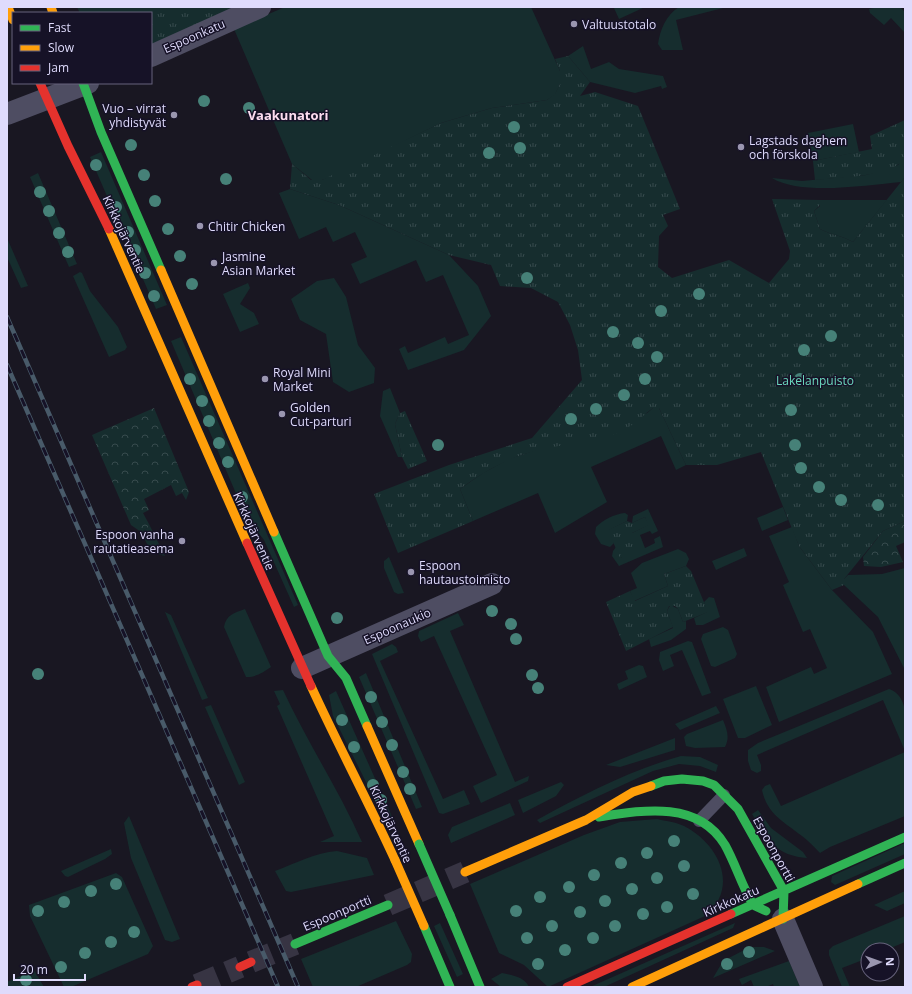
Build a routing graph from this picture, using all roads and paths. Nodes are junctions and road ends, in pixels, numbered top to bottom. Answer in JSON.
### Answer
{"nodes":[{"id":1,"x":8,"y":7,"type":"edge"},
{"id":2,"x":260,"y":7,"type":"edge"},
{"id":3,"x":12,"y":17,"type":"edge"},
{"id":4,"x":152,"y":56,"type":"edge"},
{"id":5,"x":85,"y":84,"type":"edge"},
{"id":6,"x":43,"y":91,"type":"edge"},
{"id":7,"x":7,"y":114,"type":"edge"},
{"id":8,"x":492,"y":584,"type":"dead end"},
{"id":9,"x":328,"y":656,"type":"junction"},
{"id":10,"x":302,"y":668,"type":"junction"},
{"id":11,"x":724,"y":795,"type":"junction"},
{"id":12,"x":586,"y":820,"type":"junction"},
{"id":13,"x":699,"y":821,"type":"junction"},
{"id":14,"x":905,"y":837,"type":"edge"},
{"id":15,"x":905,"y":864,"type":"edge"},
{"id":16,"x":465,"y":872,"type":"tunnel mouth"},
{"id":17,"x":784,"y":891,"type":"junction"},
{"id":18,"x":753,"y":904,"type":"junction"},
{"id":19,"x":388,"y":905,"type":"tunnel mouth"},
{"id":20,"x":783,"y":919,"type":"junction"},
{"id":21,"x":295,"y":944,"type":"tunnel mouth"},
{"id":22,"x":250,"y":962,"type":"tunnel mouth"},
{"id":23,"x":240,"y":967,"type":"tunnel mouth"},
{"id":24,"x":450,"y":987,"type":"edge"},
{"id":25,"x":480,"y":987,"type":"edge"},
{"id":26,"x":567,"y":987,"type":"edge"},
{"id":27,"x":632,"y":987,"type":"edge"},
{"id":28,"x":812,"y":987,"type":"edge"}],
"edges":[{"from":1,"to":3,"type":"main road"},
{"from":2,"to":4,"type":"street","name":"Espoonkatu"},
{"from":5,"to":6,"type":"street"},
{"from":5,"to":9,"type":"main road","name":"Kirkkojärventie"},
{"from":6,"to":7,"type":"street"},
{"from":6,"to":10,"type":"main road","name":"Kirkkojärventie"},
{"from":8,"to":9,"type":"street","name":"Espoonaukio"},
{"from":9,"to":10,"type":"street","name":"Espoonaukio"},
{"from":9,"to":25,"type":"main road","name":"Kirkkojärventie","bridge":true},
{"from":10,"to":24,"type":"main road","name":"Kirkkojärventie","bridge":true},
{"from":11,"to":12,"type":"main road","name":"Espoonportti"},
{"from":11,"to":13,"type":"lane"},
{"from":11,"to":17,"type":"main road","name":"Espoonportti"},
{"from":12,"to":13,"type":"main road","name":"Espoonportti"},
{"from":12,"to":16,"type":"main road","name":"Espoonportti"},
{"from":13,"to":18,"type":"main road","name":"Espoonportti"},
{"from":14,"to":17,"type":"main road","name":"Kirkkokatu"},
{"from":15,"to":20,"type":"main road"},
{"from":17,"to":18,"type":"main road","name":"Kirkkokatu"},
{"from":17,"to":20,"type":"main road","name":"Espoonportti"},
{"from":18,"to":20,"type":"main road"},
{"from":18,"to":26,"type":"main road","name":"Kirkkokatu"},
{"from":19,"to":21,"type":"main road","name":"Espoonportti"},
{"from":20,"to":27,"type":"main road"},
{"from":20,"to":28,"type":"street"},
{"from":22,"to":23,"type":"main road"}]}
